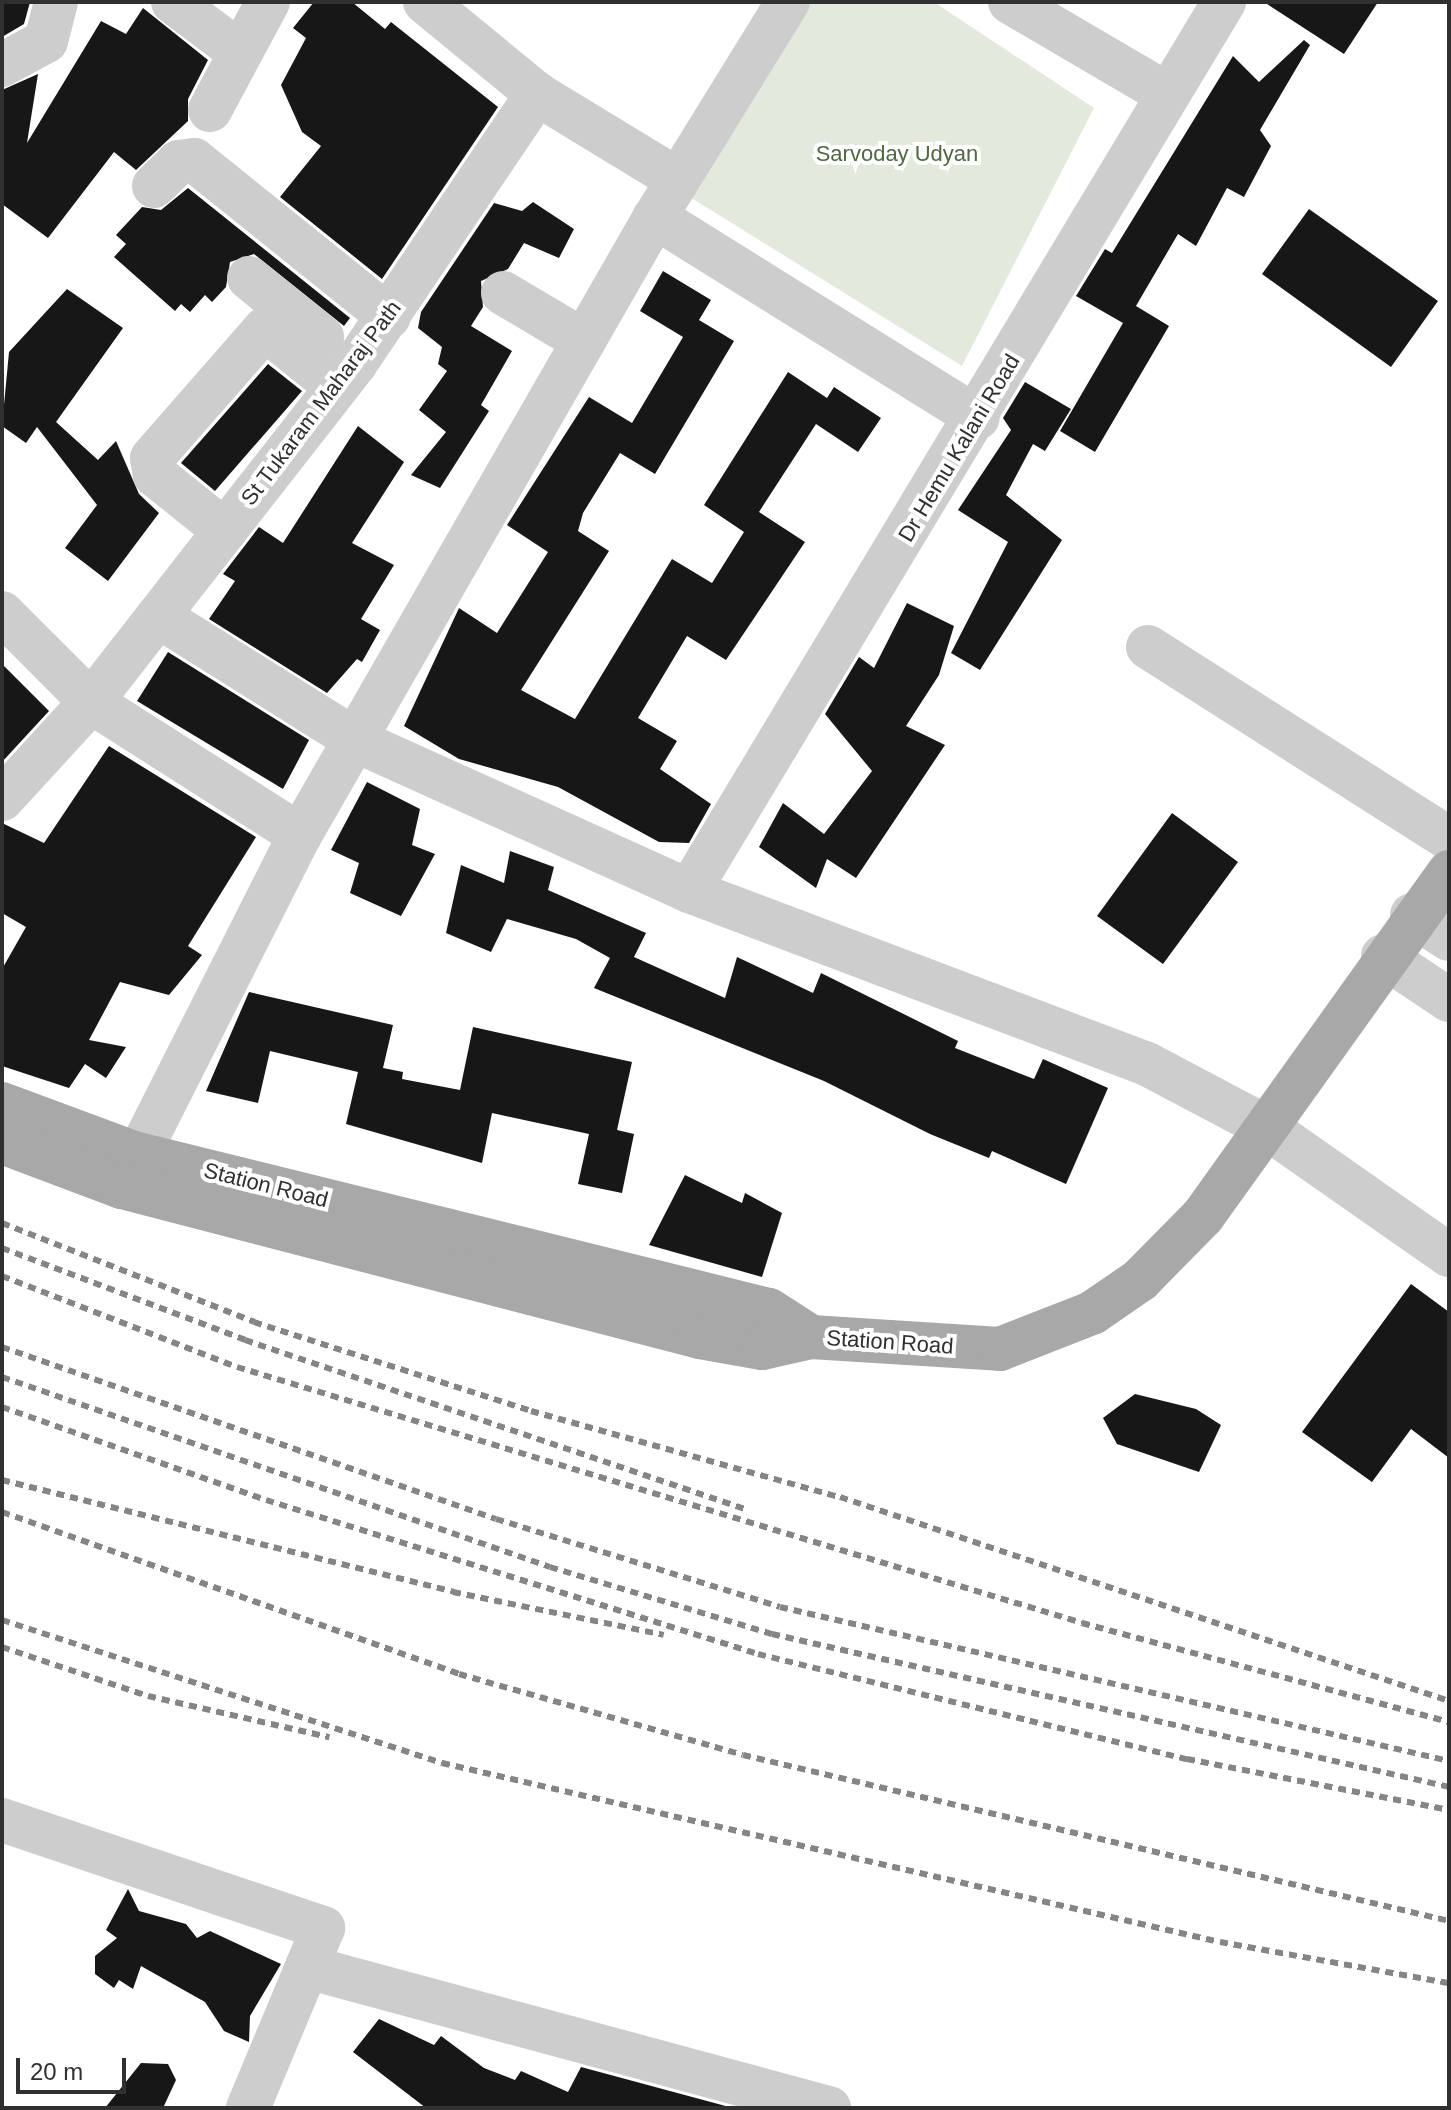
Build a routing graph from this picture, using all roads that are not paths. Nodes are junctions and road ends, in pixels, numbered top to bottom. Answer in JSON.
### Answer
{"nodes":[{"id":1,"x":56,"y":2,"type":"edge"},
{"id":2,"x":173,"y":2,"type":"edge"},
{"id":3,"x":425,"y":2,"type":"edge"},
{"id":4,"x":788,"y":2,"type":"edge"},
{"id":5,"x":1010,"y":2,"type":"edge"},
{"id":6,"x":1224,"y":2,"type":"edge"},
{"id":7,"x":286,"y":8,"type":"edge"},
{"id":8,"x":238,"y":51,"type":"junction"},
{"id":9,"x":2,"y":65,"type":"edge"},
{"id":10,"x":537,"y":94,"type":"junction"},
{"id":11,"x":1167,"y":94,"type":"junction"},
{"id":12,"x":210,"y":110,"type":"dead end"},
{"id":13,"x":677,"y":179,"type":"junction"},
{"id":14,"x":154,"y":186,"type":"dead end"},
{"id":15,"x":276,"y":199,"type":"dead end"},
{"id":16,"x":655,"y":217,"type":"junction"},
{"id":17,"x":249,"y":278,"type":"dead end"},
{"id":18,"x":503,"y":293,"type":"dead end"},
{"id":19,"x":394,"y":308,"type":"junction"},
{"id":20,"x":584,"y":341,"type":"junction"},
{"id":21,"x":346,"y":376,"type":"junction"},
{"id":22,"x":978,"y":418,"type":"junction"},
{"id":23,"x":128,"y":478,"type":"dead end"},
{"id":24,"x":217,"y":540,"type":"junction"},
{"id":25,"x":2,"y":614,"type":"edge"},
{"id":26,"x":158,"y":616,"type":"junction"},
{"id":27,"x":1148,"y":647,"type":"dead end"},
{"id":28,"x":2,"y":654,"type":"edge"},
{"id":29,"x":81,"y":713,"type":"junction"},
{"id":30,"x":357,"y":741,"type":"junction"},
{"id":31,"x":2,"y":799,"type":"edge"},
{"id":32,"x":300,"y":835,"type":"junction"},
{"id":33,"x":1449,"y":839,"type":"edge"},
{"id":34,"x":1449,"y":872,"type":"edge"},
{"id":35,"x":689,"y":891,"type":"junction"},
{"id":36,"x":1412,"y":915,"type":"junction"},
{"id":37,"x":1449,"y":939,"type":"edge"},
{"id":38,"x":1383,"y":956,"type":"junction"},
{"id":39,"x":1449,"y":1000,"type":"edge"},
{"id":40,"x":2,"y":1104,"type":"edge"},
{"id":41,"x":1266,"y":1127,"type":"junction"},
{"id":42,"x":2,"y":1142,"type":"edge"},
{"id":43,"x":128,"y":1170,"type":"junction"},
{"id":44,"x":1449,"y":1255,"type":"edge"},
{"id":45,"x":2,"y":1820,"type":"edge"},
{"id":46,"x":307,"y":1967,"type":"junction"},
{"id":47,"x":824,"y":2107,"type":"edge"},
{"id":48,"x":248,"y":2108,"type":"edge"}],
"edges":[{"from":1,"to":9,"type":"street"},
{"from":2,"to":8,"type":"street"},
{"from":3,"to":10,"type":"street"},
{"from":4,"to":13,"type":"street"},
{"from":5,"to":11,"type":"street"},
{"from":6,"to":11,"type":"street","name":"Dr Hemu Kalani Road"},
{"from":7,"to":8,"type":"street"},
{"from":8,"to":12,"type":"street"},
{"from":10,"to":13,"type":"street"},
{"from":10,"to":19,"type":"street","name":"St Tukaram Maharaj Path"},
{"from":11,"to":22,"type":"street","name":"Dr Hemu Kalani Road"},
{"from":13,"to":16,"type":"street"},
{"from":14,"to":19,"type":"street"},
{"from":15,"to":19,"type":"street"},
{"from":16,"to":20,"type":"street"},
{"from":16,"to":22,"type":"street"},
{"from":17,"to":21,"type":"street"},
{"from":18,"to":20,"type":"street"},
{"from":19,"to":21,"type":"street","name":"St Tukaram Maharaj Path"},
{"from":20,"to":30,"type":"street"},
{"from":21,"to":24,"type":"street","name":"St Tukaram Maharaj Path"},
{"from":21,"to":24,"type":"street"},
{"from":22,"to":35,"type":"street","name":"Dr Hemu Kalani Road"},
{"from":23,"to":24,"type":"street"},
{"from":24,"to":26,"type":"street","name":"St Tukaram Maharaj Path"},
{"from":25,"to":29,"type":"street"},
{"from":26,"to":29,"type":"street","name":"St Tukaram Maharaj Path"},
{"from":26,"to":30,"type":"street"},
{"from":27,"to":33,"type":"street"},
{"from":28,"to":29,"type":"street"},
{"from":29,"to":31,"type":"street","name":"St Tukaram Maharaj Path"},
{"from":29,"to":32,"type":"street"},
{"from":30,"to":32,"type":"street"},
{"from":30,"to":35,"type":"street"},
{"from":32,"to":43,"type":"street"},
{"from":34,"to":36,"type":"main road","name":"Station Road"},
{"from":35,"to":41,"type":"street"},
{"from":36,"to":37,"type":"street"},
{"from":36,"to":38,"type":"main road","name":"Station Road"},
{"from":38,"to":39,"type":"street"},
{"from":38,"to":41,"type":"main road","name":"Station Road"},
{"from":40,"to":43,"type":"main road","name":"Station Road"},
{"from":41,"to":43,"type":"main road","name":"Station Road"},
{"from":41,"to":44,"type":"street"},
{"from":42,"to":43,"type":"main road"},
{"from":45,"to":46,"type":"street"},
{"from":46,"to":47,"type":"street"},
{"from":46,"to":48,"type":"street"}]}
